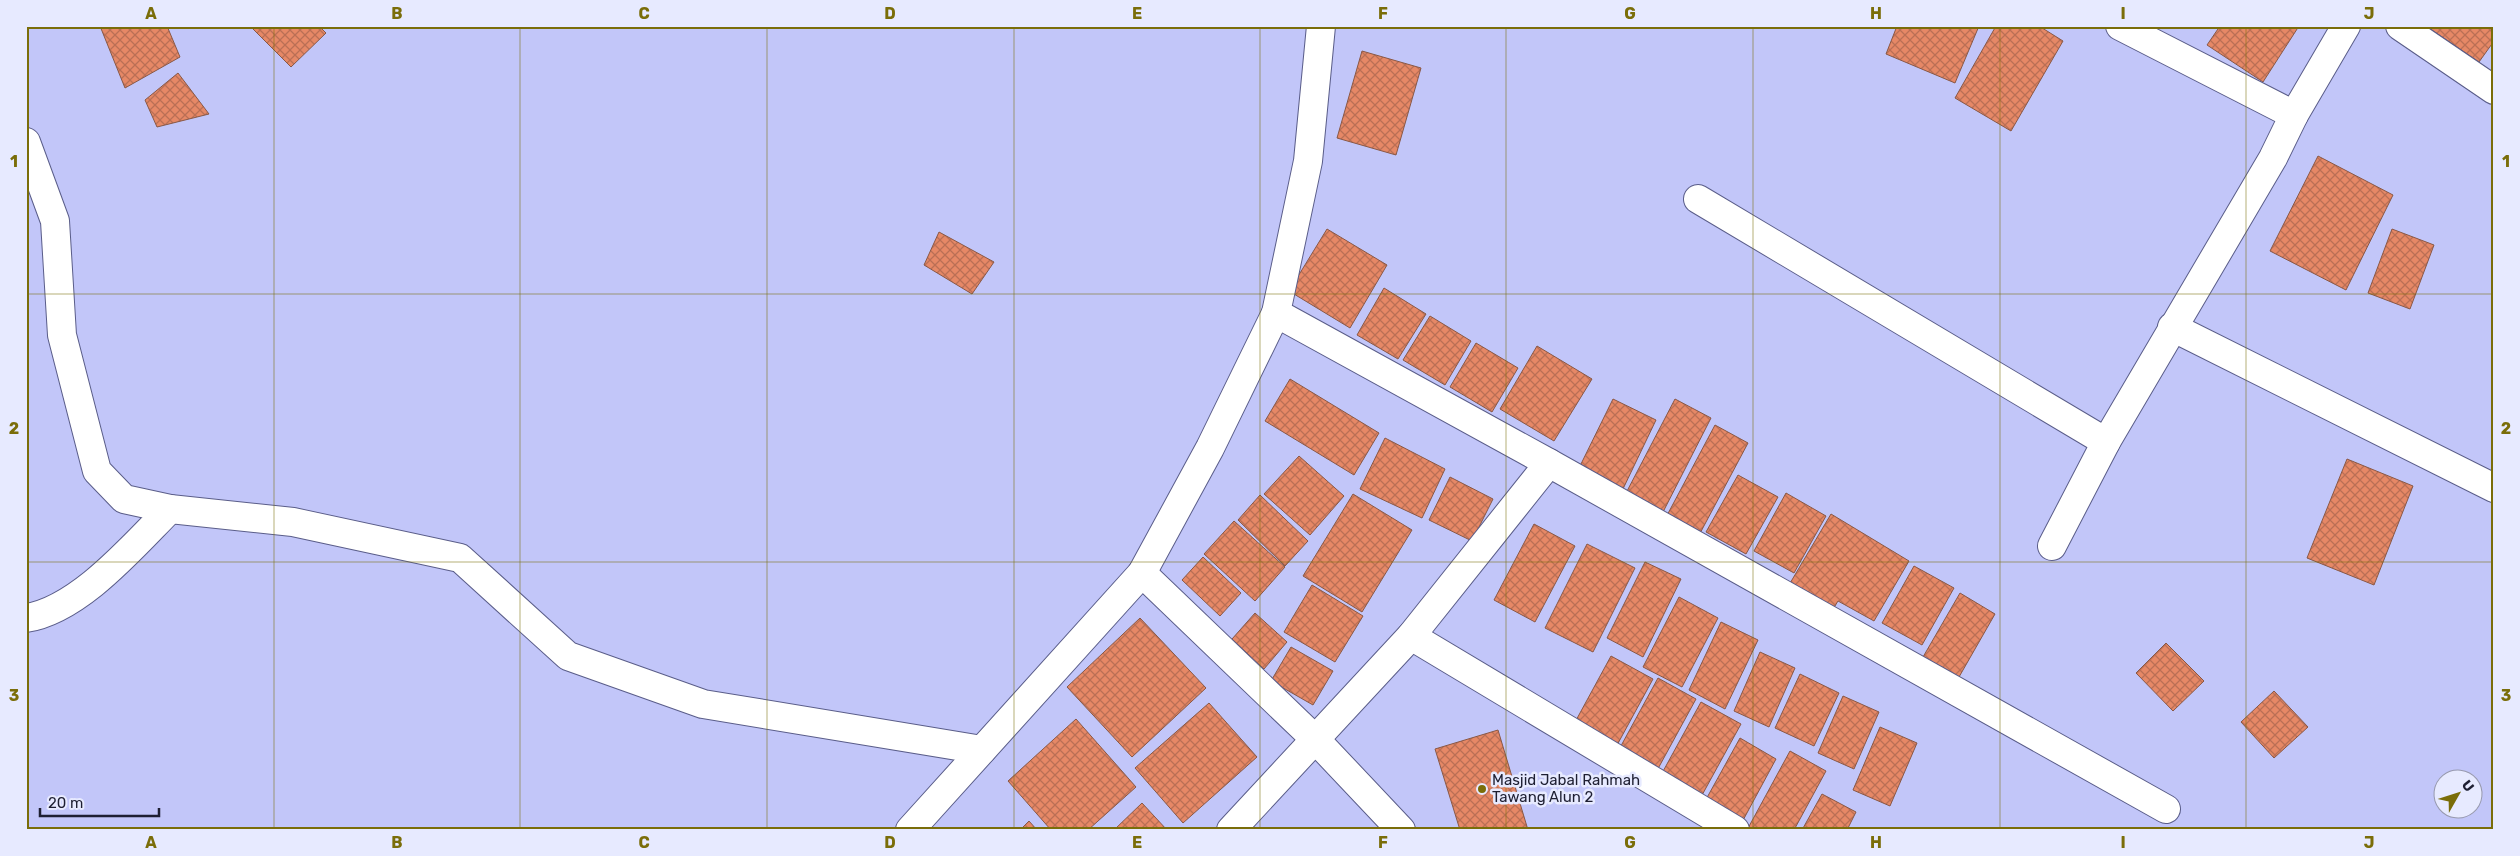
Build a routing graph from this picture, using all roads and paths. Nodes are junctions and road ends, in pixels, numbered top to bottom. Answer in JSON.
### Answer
{"nodes":[{"id":1,"x":1321,"y":26,"type":"edge"},
{"id":2,"x":2120,"y":26,"type":"edge"},
{"id":3,"x":2346,"y":26,"type":"edge"},
{"id":4,"x":2400,"y":26,"type":"edge"},
{"id":5,"x":2494,"y":90,"type":"edge"},
{"id":6,"x":2294,"y":115,"type":"junction"},
{"id":7,"x":26,"y":142,"type":"edge"},
{"id":8,"x":1698,"y":199,"type":"dead end"},
{"id":9,"x":1276,"y":314,"type":"junction"},
{"id":10,"x":2172,"y":327,"type":"junction"},
{"id":11,"x":2106,"y":442,"type":"junction"},
{"id":12,"x":1549,"y":462,"type":"junction"},
{"id":13,"x":2494,"y":488,"type":"edge"},
{"id":14,"x":170,"y":509,"type":"junction"},
{"id":15,"x":2052,"y":546,"type":"dead end"},
{"id":16,"x":1142,"y":573,"type":"junction"},
{"id":17,"x":26,"y":618,"type":"edge"},
{"id":18,"x":1411,"y":636,"type":"junction"},
{"id":19,"x":1316,"y":740,"type":"junction"},
{"id":20,"x":982,"y":750,"type":"junction"},
{"id":21,"x":2166,"y":809,"type":"dead end"},
{"id":22,"x":910,"y":830,"type":"edge"},
{"id":23,"x":1231,"y":830,"type":"edge"},
{"id":24,"x":1401,"y":830,"type":"edge"},
{"id":25,"x":1735,"y":830,"type":"edge"}],
"edges":[{"from":1,"to":9,"type":"street"},
{"from":2,"to":6,"type":"street"},
{"from":3,"to":6,"type":"street"},
{"from":4,"to":5,"type":"street"},
{"from":6,"to":10,"type":"street"},
{"from":7,"to":14,"type":"street"},
{"from":8,"to":11,"type":"street"},
{"from":9,"to":12,"type":"street"},
{"from":9,"to":16,"type":"street"},
{"from":10,"to":11,"type":"street"},
{"from":10,"to":13,"type":"street"},
{"from":11,"to":15,"type":"street"},
{"from":12,"to":18,"type":"street"},
{"from":12,"to":21,"type":"street"},
{"from":14,"to":17,"type":"street"},
{"from":14,"to":20,"type":"street"},
{"from":16,"to":19,"type":"street"},
{"from":16,"to":20,"type":"street"},
{"from":18,"to":19,"type":"street"},
{"from":18,"to":25,"type":"street"},
{"from":19,"to":23,"type":"street"},
{"from":19,"to":24,"type":"street"},
{"from":20,"to":22,"type":"street"}]}
